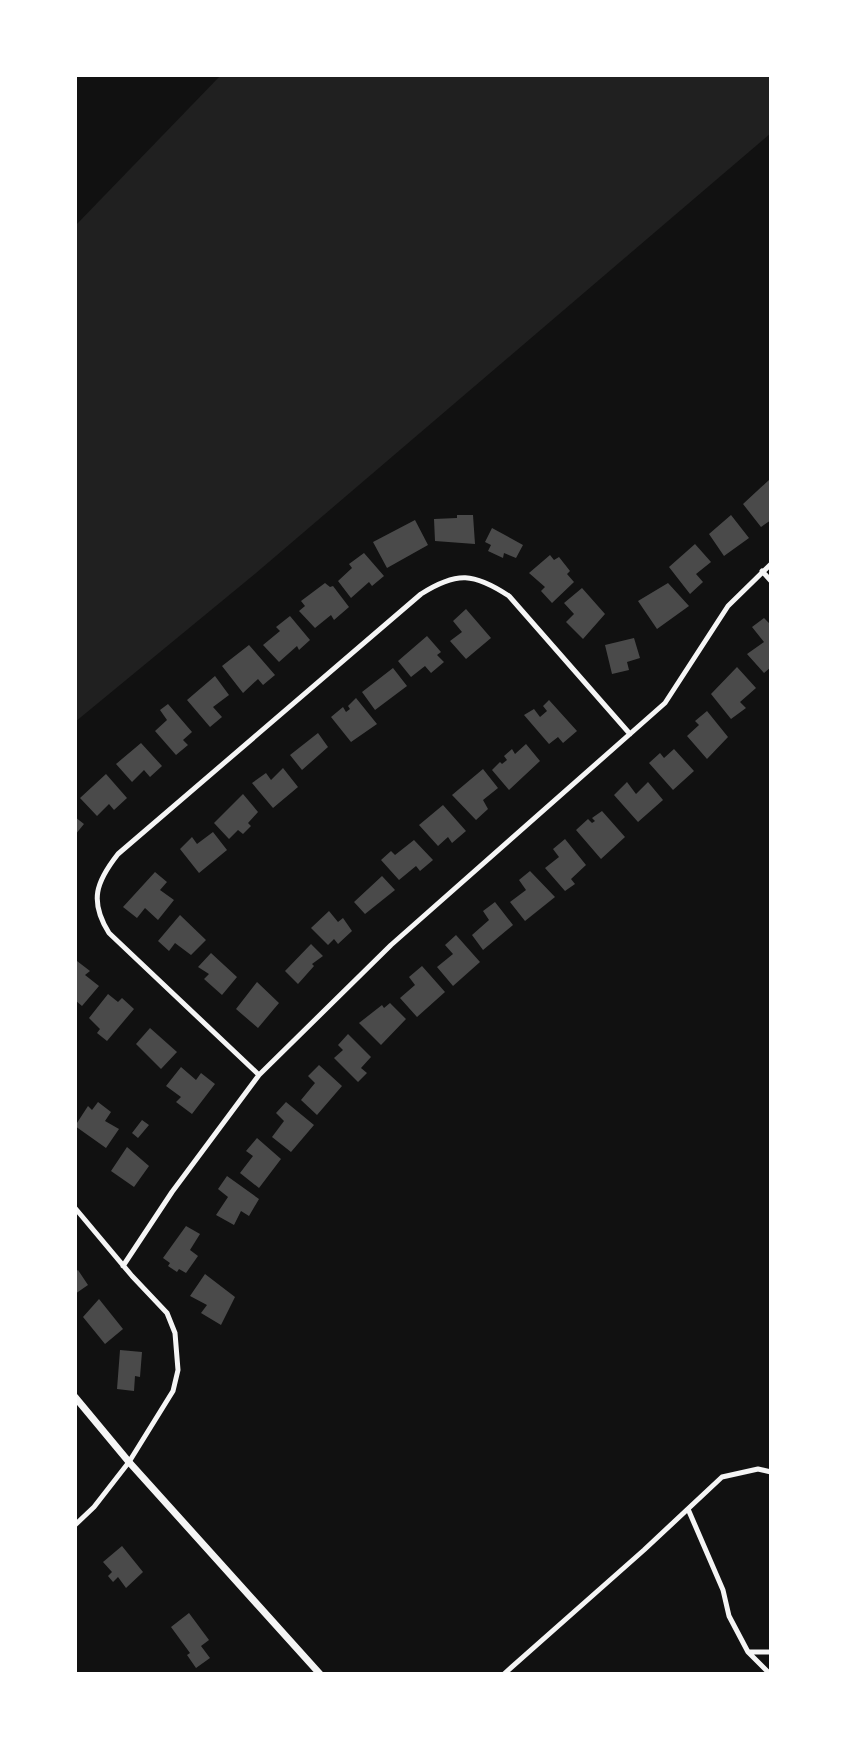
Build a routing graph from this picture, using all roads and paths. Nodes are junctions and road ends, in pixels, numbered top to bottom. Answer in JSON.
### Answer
{"nodes":[{"id":1,"x":771,"y":564,"type":"edge"},
{"id":2,"x":762,"y":571,"type":"junction"},
{"id":3,"x":771,"y":581,"type":"edge"},
{"id":4,"x":630,"y":734,"type":"junction"},
{"id":5,"x":259,"y":1075,"type":"junction"},
{"id":6,"x":75,"y":1208,"type":"edge"},
{"id":7,"x":123,"y":1266,"type":"junction"},
{"id":8,"x":75,"y":1397,"type":"edge"},
{"id":9,"x":130,"y":1462,"type":"junction"},
{"id":10,"x":771,"y":1472,"type":"edge"},
{"id":11,"x":688,"y":1509,"type":"junction"},
{"id":12,"x":75,"y":1525,"type":"edge"},
{"id":13,"x":748,"y":1651,"type":"junction"},
{"id":14,"x":771,"y":1652,"type":"edge"},
{"id":15,"x":320,"y":1674,"type":"edge"},
{"id":16,"x":504,"y":1674,"type":"edge"},
{"id":17,"x":770,"y":1674,"type":"edge"}],
"edges":[{"from":1,"to":2,"type":"street"},
{"from":2,"to":3,"type":"street"},
{"from":2,"to":4,"type":"street"},
{"from":4,"to":5,"type":"street"},
{"from":4,"to":5,"type":"street"},
{"from":5,"to":7,"type":"street"},
{"from":6,"to":7,"type":"street"},
{"from":7,"to":9,"type":"street"},
{"from":8,"to":9,"type":"street"},
{"from":9,"to":12,"type":"street"},
{"from":9,"to":15,"type":"street"},
{"from":10,"to":11,"type":"street"},
{"from":11,"to":13,"type":"street"},
{"from":11,"to":16,"type":"street"},
{"from":13,"to":14,"type":"street"},
{"from":13,"to":17,"type":"street"}]}
